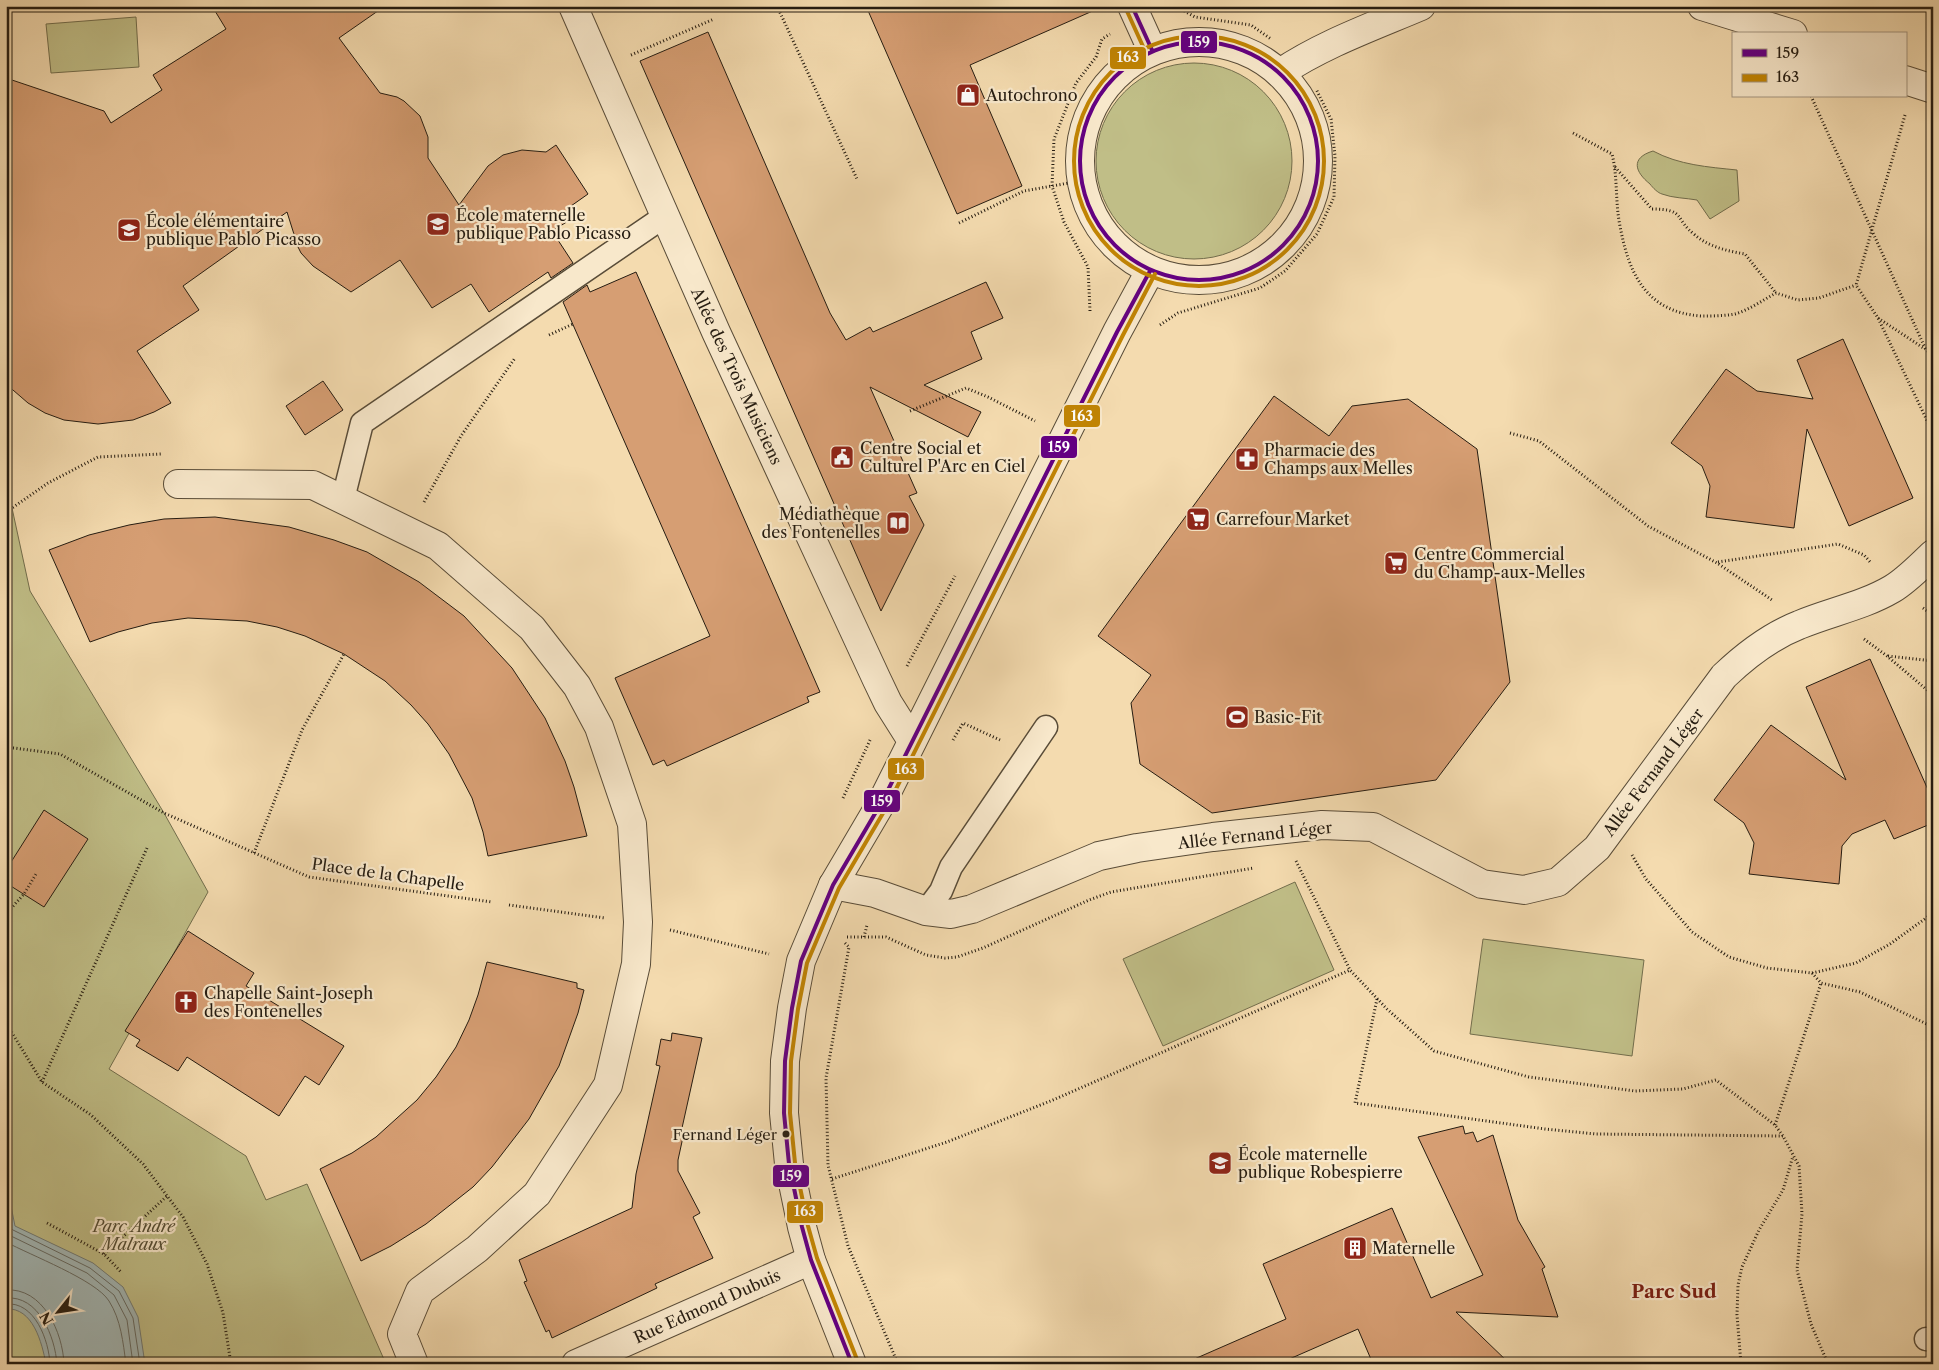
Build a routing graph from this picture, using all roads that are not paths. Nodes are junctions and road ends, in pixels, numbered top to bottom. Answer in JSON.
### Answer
{"nodes":[{"id":1,"x":573,"y":6,"type":"edge"},
{"id":2,"x":1132,"y":6,"type":"edge"},
{"id":3,"x":1422,"y":6,"type":"edge"},
{"id":4,"x":1702,"y":6,"type":"edge"},
{"id":5,"x":1786,"y":32,"type":"edge"},
{"id":6,"x":1152,"y":50,"type":"junction"},
{"id":7,"x":1290,"y":66,"type":"junction"},
{"id":8,"x":665,"y":216,"type":"junction"},
{"id":9,"x":1150,"y":271,"type":"junction"},
{"id":10,"x":178,"y":484,"type":"road end"},
{"id":11,"x":343,"y":499,"type":"junction"},
{"id":12,"x":1933,"y":554,"type":"edge"},
{"id":13,"x":1046,"y":727,"type":"dead end"},
{"id":14,"x":912,"y":741,"type":"junction"},
{"id":15,"x":833,"y":886,"type":"junction"},
{"id":16,"x":926,"y":911,"type":"junction"},
{"id":17,"x":811,"y":1260,"type":"junction"},
{"id":18,"x":414,"y":1364,"type":"edge"},
{"id":19,"x":576,"y":1364,"type":"edge"},
{"id":20,"x":852,"y":1364,"type":"edge"}],
"edges":[{"from":1,"to":8,"type":"street","name":"Allée des Trois Musiciens"},
{"from":2,"to":6,"type":"street"},
{"from":3,"to":7,"type":"street"},
{"from":4,"to":5,"type":"street"},
{"from":6,"to":7,"type":"street"},
{"from":6,"to":9,"type":"street"},
{"from":7,"to":9,"type":"street"},
{"from":8,"to":11,"type":"lane"},
{"from":8,"to":14,"type":"street","name":"Allée des Trois Musiciens"},
{"from":9,"to":14,"type":"street"},
{"from":10,"to":11,"type":"street"},
{"from":11,"to":18,"type":"street"},
{"from":12,"to":16,"type":"street","name":"Allée Fernand Léger"},
{"from":13,"to":16,"type":"lane"},
{"from":14,"to":15,"type":"street"},
{"from":15,"to":16,"type":"street","name":"Allée Fernand Léger"},
{"from":15,"to":17,"type":"street"},
{"from":17,"to":19,"type":"street","name":"Rue Edmond Dubuis"},
{"from":17,"to":20,"type":"street"}]}
